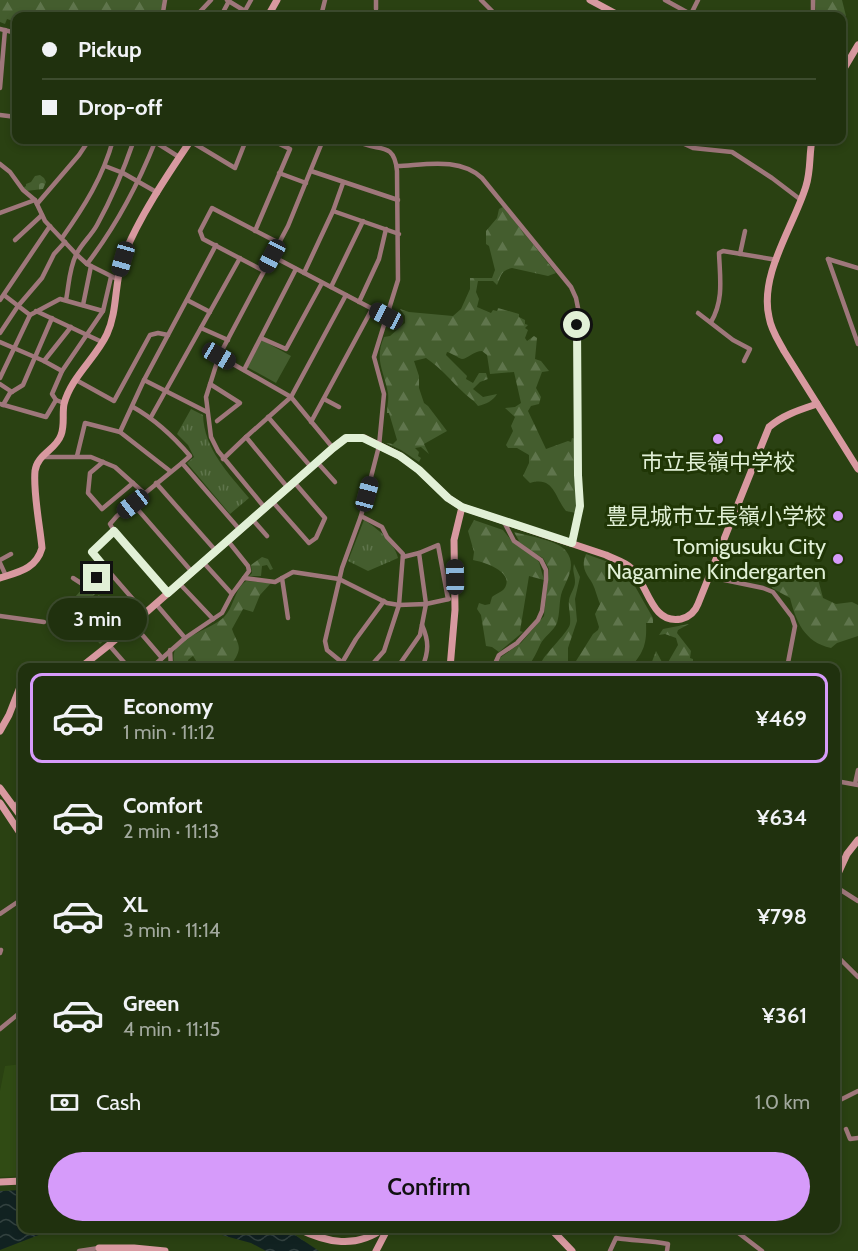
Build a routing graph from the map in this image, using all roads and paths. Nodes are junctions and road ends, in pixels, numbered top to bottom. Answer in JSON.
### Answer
{"nodes":[{"id":1,"x":211,"y":0,"type":"edge"},
{"id":2,"x":376,"y":0,"type":"edge"},
{"id":3,"x":481,"y":0,"type":"edge"},
{"id":4,"x":590,"y":0,"type":"edge"},
{"id":5,"x":665,"y":0,"type":"edge"},
{"id":6,"x":228,"y":1,"type":"edge"},
{"id":7,"x":600,"y":3,"type":"edge"},
{"id":8,"x":376,"y":9,"type":"dead end"},
{"id":9,"x":200,"y":12,"type":"edge"},
{"id":10,"x":241,"y":12,"type":"edge"},
{"id":11,"x":493,"y":12,"type":"edge"},
{"id":12,"x":614,"y":12,"type":"edge"},
{"id":13,"x":687,"y":12,"type":"edge"},
{"id":14,"x":3,"y":29,"type":"edge"},
{"id":15,"x":858,"y":45,"type":"edge"},
{"id":16,"x":846,"y":65,"type":"edge"},
{"id":17,"x":0,"y":88,"type":"edge"},
{"id":18,"x":86,"y":144,"type":"edge"},
{"id":19,"x":112,"y":144,"type":"edge"},
{"id":20,"x":133,"y":144,"type":"edge"},
{"id":21,"x":155,"y":144,"type":"edge"},
{"id":22,"x":159,"y":144,"type":"edge"},
{"id":23,"x":188,"y":144,"type":"edge"},
{"id":24,"x":196,"y":144,"type":"edge"},
{"id":25,"x":244,"y":144,"type":"edge"},
{"id":26,"x":280,"y":144,"type":"edge"},
{"id":27,"x":321,"y":144,"type":"edge"},
{"id":28,"x":362,"y":144,"type":"edge"},
{"id":29,"x":684,"y":144,"type":"edge"},
{"id":30,"x":812,"y":144,"type":"edge"},
{"id":31,"x":180,"y":158,"type":"junction"},
{"id":32,"x":0,"y":164,"type":"edge"},
{"id":33,"x":105,"y":166,"type":"junction"},
{"id":34,"x":397,"y":166,"type":"junction"},
{"id":35,"x":311,"y":171,"type":"junction"},
{"id":36,"x":123,"y":173,"type":"junction"},
{"id":37,"x":279,"y":173,"type":"junction"},
{"id":38,"x":139,"y":182,"type":"junction"},
{"id":39,"x":306,"y":183,"type":"junction"},
{"id":40,"x":343,"y":183,"type":"junction"},
{"id":41,"x":158,"y":193,"type":"junction"},
{"id":42,"x":398,"y":200,"type":"junction"},
{"id":43,"x":801,"y":200,"type":"junction"},
{"id":44,"x":36,"y":202,"type":"junction"},
{"id":45,"x":333,"y":211,"type":"junction"},
{"id":46,"x":0,"y":213,"type":"edge"},
{"id":47,"x":42,"y":215,"type":"junction"},
{"id":48,"x":363,"y":221,"type":"junction"},
{"id":49,"x":50,"y":226,"type":"junction"},
{"id":50,"x":386,"y":229,"type":"junction"},
{"id":51,"x":255,"y":231,"type":"junction"},
{"id":52,"x":745,"y":231,"type":"dead end"},
{"id":53,"x":399,"y":234,"type":"junction"},
{"id":54,"x":15,"y":240,"type":"dead end"},
{"id":55,"x":64,"y":240,"type":"junction"},
{"id":56,"x":279,"y":243,"type":"junction"},
{"id":57,"x":216,"y":245,"type":"junction"},
{"id":58,"x":76,"y":254,"type":"junction"},
{"id":59,"x":740,"y":254,"type":"junction"},
{"id":60,"x":272,"y":256,"type":"junction"},
{"id":61,"x":240,"y":258,"type":"junction"},
{"id":62,"x":777,"y":260,"type":"junction"},
{"id":63,"x":89,"y":265,"type":"junction"},
{"id":64,"x":858,"y":268,"type":"edge"},
{"id":65,"x":296,"y":269,"type":"junction"},
{"id":66,"x":264,"y":270,"type":"junction"},
{"id":67,"x":304,"y":273,"type":"junction"},
{"id":68,"x":114,"y":278,"type":"junction"},
{"id":69,"x":322,"y":283,"type":"junction"},
{"id":70,"x":331,"y":287,"type":"junction"},
{"id":71,"x":346,"y":295,"type":"junction"},
{"id":72,"x":2,"y":298,"type":"edge"},
{"id":73,"x":66,"y":300,"type":"junction"},
{"id":74,"x":187,"y":300,"type":"junction"},
{"id":75,"x":359,"y":302,"type":"junction"},
{"id":76,"x":83,"y":305,"type":"junction"},
{"id":77,"x":18,"y":306,"type":"junction"},
{"id":78,"x":372,"y":309,"type":"junction"},
{"id":79,"x":36,"y":311,"type":"junction"},
{"id":80,"x":103,"y":311,"type":"junction"},
{"id":81,"x":210,"y":312,"type":"junction"},
{"id":82,"x":698,"y":313,"type":"dead end"},
{"id":83,"x":30,"y":315,"type":"junction"},
{"id":84,"x":386,"y":316,"type":"junction"},
{"id":85,"x":52,"y":318,"type":"junction"},
{"id":86,"x":711,"y":322,"type":"junction"},
{"id":87,"x":71,"y":327,"type":"junction"},
{"id":88,"x":201,"y":328,"type":"junction"},
{"id":89,"x":0,"y":333,"type":"edge"},
{"id":90,"x":88,"y":335,"type":"junction"},
{"id":91,"x":168,"y":335,"type":"junction"},
{"id":92,"x":261,"y":338,"type":"junction"},
{"id":93,"x":228,"y":340,"type":"junction"},
{"id":94,"x":0,"y":342,"type":"edge"},
{"id":95,"x":102,"y":342,"type":"junction"},
{"id":96,"x":858,"y":344,"type":"edge"},
{"id":97,"x":14,"y":349,"type":"junction"},
{"id":98,"x":219,"y":356,"type":"junction"},
{"id":99,"x":34,"y":357,"type":"junction"},
{"id":100,"x":744,"y":360,"type":"dead end"},
{"id":101,"x":44,"y":361,"type":"junction"},
{"id":102,"x":244,"y":370,"type":"junction"},
{"id":103,"x":62,"y":371,"type":"junction"},
{"id":104,"x":0,"y":378,"type":"edge"},
{"id":105,"x":76,"y":380,"type":"junction"},
{"id":106,"x":144,"y":380,"type":"junction"},
{"id":107,"x":0,"y":384,"type":"edge"},
{"id":108,"x":210,"y":384,"type":"junction"},
{"id":109,"x":166,"y":391,"type":"junction"},
{"id":110,"x":12,"y":392,"type":"junction"},
{"id":111,"x":291,"y":397,"type":"junction"},
{"id":112,"x":324,"y":399,"type":"junction"},
{"id":113,"x":56,"y":400,"type":"junction"},
{"id":114,"x":64,"y":403,"type":"junction"},
{"id":115,"x":1,"y":404,"type":"edge"},
{"id":116,"x":817,"y":404,"type":"junction"},
{"id":117,"x":133,"y":407,"type":"junction"},
{"id":118,"x":339,"y":407,"type":"dead end"},
{"id":119,"x":207,"y":412,"type":"junction"},
{"id":120,"x":151,"y":417,"type":"junction"},
{"id":121,"x":268,"y":417,"type":"junction"},
{"id":122,"x":217,"y":421,"type":"dead end"},
{"id":123,"x":312,"y":422,"type":"junction"},
{"id":124,"x":120,"y":432,"type":"junction"},
{"id":125,"x":246,"y":437,"type":"junction"},
{"id":126,"x":380,"y":446,"type":"junction"},
{"id":127,"x":333,"y":448,"type":"junction"},
{"id":128,"x":77,"y":456,"type":"junction"},
{"id":129,"x":41,"y":457,"type":"junction"},
{"id":130,"x":223,"y":459,"type":"junction"},
{"id":131,"x":103,"y":462,"type":"junction"},
{"id":132,"x":182,"y":463,"type":"junction"},
{"id":133,"x":314,"y":464,"type":"junction"},
{"id":134,"x":858,"y":469,"type":"edge"},
{"id":135,"x":170,"y":471,"type":"junction"},
{"id":136,"x":294,"y":482,"type":"junction"},
{"id":137,"x":335,"y":482,"type":"dead end"},
{"id":138,"x":133,"y":483,"type":"junction"},
{"id":139,"x":156,"y":483,"type":"junction"},
{"id":140,"x":288,"y":488,"type":"junction"},
{"id":141,"x":144,"y":493,"type":"junction"},
{"id":142,"x":272,"y":501,"type":"junction"},
{"id":143,"x":133,"y":504,"type":"junction"},
{"id":144,"x":462,"y":507,"type":"junction"},
{"id":145,"x":265,"y":508,"type":"junction"},
{"id":146,"x":361,"y":516,"type":"junction"},
{"id":147,"x":252,"y":519,"type":"junction"},
{"id":148,"x":503,"y":521,"type":"junction"},
{"id":149,"x":240,"y":530,"type":"junction"},
{"id":150,"x":114,"y":531,"type":"junction"},
{"id":151,"x":267,"y":536,"type":"dead end"},
{"id":152,"x":228,"y":540,"type":"junction"},
{"id":153,"x":572,"y":543,"type":"junction"},
{"id":154,"x":216,"y":551,"type":"junction"},
{"id":155,"x":419,"y":553,"type":"junction"},
{"id":156,"x":11,"y":554,"type":"dead end"},
{"id":157,"x":403,"y":556,"type":"junction"},
{"id":158,"x":0,"y":561,"type":"edge"},
{"id":159,"x":203,"y":562,"type":"junction"},
{"id":160,"x":107,"y":570,"type":"junction"},
{"id":161,"x":192,"y":572,"type":"junction"},
{"id":162,"x":3,"y":577,"type":"edge"},
{"id":163,"x":710,"y":577,"type":"junction"},
{"id":164,"x":73,"y":578,"type":"dead end"},
{"id":165,"x":244,"y":578,"type":"junction"},
{"id":166,"x":282,"y":578,"type":"junction"},
{"id":167,"x":339,"y":579,"type":"junction"},
{"id":168,"x":179,"y":583,"type":"junction"},
{"id":169,"x":168,"y":593,"type":"junction"},
{"id":170,"x":232,"y":594,"type":"junction"},
{"id":171,"x":451,"y":599,"type":"junction"},
{"id":172,"x":384,"y":602,"type":"junction"},
{"id":173,"x":426,"y":603,"type":"junction"},
{"id":174,"x":156,"y":604,"type":"junction"},
{"id":175,"x":399,"y":605,"type":"junction"},
{"id":176,"x":145,"y":613,"type":"junction"},
{"id":177,"x":0,"y":616,"type":"edge"},
{"id":178,"x":288,"y":618,"type":"dead end"},
{"id":179,"x":213,"y":619,"type":"junction"},
{"id":180,"x":44,"y":622,"type":"dead end"},
{"id":181,"x":133,"y":624,"type":"junction"},
{"id":182,"x":422,"y":625,"type":"junction"},
{"id":183,"x":184,"y":638,"type":"junction"},
{"id":184,"x":109,"y":645,"type":"junction"},
{"id":185,"x":170,"y":650,"type":"junction"},
{"id":186,"x":162,"y":658,"type":"junction"},
{"id":187,"x":342,"y":661,"type":"joint"},
{"id":188,"x":88,"y":663,"type":"edge"},
{"id":189,"x":125,"y":663,"type":"edge"},
{"id":190,"x":156,"y":663,"type":"edge"},
{"id":191,"x":171,"y":663,"type":"edge"},
{"id":192,"x":373,"y":663,"type":"edge"},
{"id":193,"x":400,"y":663,"type":"edge"},
{"id":194,"x":424,"y":663,"type":"edge"},
{"id":195,"x":450,"y":663,"type":"edge"},
{"id":196,"x":496,"y":663,"type":"edge"},
{"id":197,"x":788,"y":663,"type":"edge"},
{"id":198,"x":18,"y":700,"type":"edge"},
{"id":199,"x":0,"y":730,"type":"edge"},
{"id":200,"x":858,"y":770,"type":"edge"},
{"id":201,"x":840,"y":782,"type":"edge"},
{"id":202,"x":857,"y":784,"type":"edge"},
{"id":203,"x":0,"y":788,"type":"edge"},
{"id":204,"x":0,"y":803,"type":"edge"},
{"id":205,"x":18,"y":803,"type":"edge"},
{"id":206,"x":14,"y":805,"type":"junction"},
{"id":207,"x":18,"y":812,"type":"edge"},
{"id":208,"x":18,"y":830,"type":"edge"},
{"id":209,"x":858,"y":840,"type":"edge"},
{"id":210,"x":840,"y":870,"type":"edge"},
{"id":211,"x":840,"y":890,"type":"edge"},
{"id":212,"x":18,"y":901,"type":"edge"},
{"id":213,"x":858,"y":901,"type":"edge"},
{"id":214,"x":0,"y":914,"type":"edge"},
{"id":215,"x":840,"y":959,"type":"edge"},
{"id":216,"x":858,"y":977,"type":"edge"},
{"id":217,"x":18,"y":1014,"type":"edge"},
{"id":218,"x":1,"y":1026,"type":"edge"},
{"id":219,"x":858,"y":1091,"type":"edge"},
{"id":220,"x":840,"y":1100,"type":"edge"},
{"id":221,"x":846,"y":1129,"type":"dead end"},
{"id":222,"x":858,"y":1138,"type":"edge"},
{"id":223,"x":18,"y":1181,"type":"edge"},
{"id":224,"x":0,"y":1182,"type":"edge"},
{"id":225,"x":307,"y":1233,"type":"edge"},
{"id":226,"x":376,"y":1233,"type":"edge"},
{"id":227,"x":384,"y":1233,"type":"edge"},
{"id":228,"x":555,"y":1233,"type":"edge"},
{"id":229,"x":739,"y":1233,"type":"edge"},
{"id":230,"x":334,"y":1242,"type":"junction"},
{"id":231,"x":99,"y":1248,"type":"joint"},
{"id":232,"x":79,"y":1251,"type":"edge"},
{"id":233,"x":165,"y":1251,"type":"edge"},
{"id":234,"x":339,"y":1251,"type":"edge"},
{"id":235,"x":376,"y":1251,"type":"edge"},
{"id":236,"x":572,"y":1251,"type":"edge"},
{"id":237,"x":610,"y":1251,"type":"edge"},
{"id":238,"x":667,"y":1251,"type":"edge"},
{"id":239,"x":762,"y":1251,"type":"edge"}],
"edges":[{"from":1,"to":9,"type":"street"},
{"from":2,"to":8,"type":"street"},
{"from":3,"to":11,"type":"street"},
{"from":4,"to":7,"type":"street"},
{"from":5,"to":13,"type":"street"},
{"from":6,"to":10,"type":"street"},
{"from":7,"to":12,"type":"street"},
{"from":14,"to":17,"type":"street"},
{"from":15,"to":16,"type":"street"},
{"from":18,"to":44,"type":"street"},
{"from":19,"to":33,"type":"street"},
{"from":20,"to":36,"type":"street"},
{"from":21,"to":38,"type":"street"},
{"from":22,"to":31,"type":"street"},
{"from":23,"to":31,"type":"street"},
{"from":24,"to":25,"type":"street"},
{"from":26,"to":37,"type":"street"},
{"from":27,"to":35,"type":"street"},
{"from":28,"to":34,"type":"street"},
{"from":29,"to":43,"type":"street"},
{"from":30,"to":43,"type":"street"},
{"from":31,"to":41,"type":"street"},
{"from":32,"to":44,"type":"street"},
{"from":33,"to":36,"type":"street"},
{"from":33,"to":55,"type":"street"},
{"from":34,"to":42,"type":"street"},
{"from":34,"to":153,"type":"street"},
{"from":35,"to":39,"type":"street"},
{"from":35,"to":40,"type":"street"},
{"from":36,"to":38,"type":"street"},
{"from":36,"to":58,"type":"street"},
{"from":37,"to":39,"type":"street"},
{"from":37,"to":51,"type":"street"},
{"from":38,"to":41,"type":"street"},
{"from":38,"to":63,"type":"street"},
{"from":39,"to":56,"type":"street"},
{"from":40,"to":42,"type":"street"},
{"from":40,"to":45,"type":"street"},
{"from":41,"to":68,"type":"street"},
{"from":42,"to":53,"type":"street"},
{"from":43,"to":62,"type":"street"},
{"from":44,"to":46,"type":"street"},
{"from":44,"to":47,"type":"street"},
{"from":45,"to":48,"type":"street"},
{"from":45,"to":67,"type":"street"},
{"from":47,"to":49,"type":"street"},
{"from":47,"to":54,"type":"street"},
{"from":48,"to":50,"type":"street"},
{"from":48,"to":70,"type":"street"},
{"from":49,"to":55,"type":"street"},
{"from":49,"to":72,"type":"street"},
{"from":50,"to":53,"type":"street"},
{"from":50,"to":75,"type":"street"},
{"from":51,"to":56,"type":"street"},
{"from":51,"to":57,"type":"street"},
{"from":52,"to":59,"type":"street"},
{"from":53,"to":84,"type":"street"},
{"from":55,"to":58,"type":"street"},
{"from":55,"to":77,"type":"street"},
{"from":56,"to":60,"type":"street"},
{"from":57,"to":61,"type":"street"},
{"from":57,"to":74,"type":"street"},
{"from":58,"to":63,"type":"street"},
{"from":58,"to":73,"type":"street"},
{"from":59,"to":62,"type":"street"},
{"from":59,"to":86,"type":"street"},
{"from":60,"to":65,"type":"street"},
{"from":60,"to":66,"type":"street"},
{"from":61,"to":66,"type":"street"},
{"from":61,"to":81,"type":"street"},
{"from":62,"to":116,"type":"street"},
{"from":63,"to":68,"type":"street"},
{"from":63,"to":76,"type":"street"},
{"from":64,"to":96,"type":"street"},
{"from":65,"to":67,"type":"street"},
{"from":65,"to":92,"type":"street"},
{"from":66,"to":93,"type":"street"},
{"from":67,"to":69,"type":"street"},
{"from":68,"to":80,"type":"street"},
{"from":68,"to":95,"type":"street"},
{"from":69,"to":70,"type":"street"},
{"from":69,"to":92,"type":"street"},
{"from":70,"to":71,"type":"street"},
{"from":71,"to":75,"type":"street"},
{"from":71,"to":111,"type":"street"},
{"from":72,"to":77,"type":"street"},
{"from":73,"to":76,"type":"street"},
{"from":73,"to":79,"type":"street"},
{"from":74,"to":81,"type":"street"},
{"from":74,"to":91,"type":"street"},
{"from":75,"to":78,"type":"street"},
{"from":76,"to":80,"type":"street"},
{"from":77,"to":83,"type":"street"},
{"from":77,"to":89,"type":"street"},
{"from":78,"to":84,"type":"street"},
{"from":78,"to":112,"type":"street"},
{"from":79,"to":83,"type":"street"},
{"from":79,"to":85,"type":"street"},
{"from":80,"to":90,"type":"street"},
{"from":81,"to":88,"type":"street"},
{"from":82,"to":86,"type":"street"},
{"from":83,"to":97,"type":"street"},
{"from":84,"to":126,"type":"street"},
{"from":85,"to":87,"type":"street"},
{"from":85,"to":99,"type":"street"},
{"from":86,"to":100,"type":"street"},
{"from":87,"to":90,"type":"street"},
{"from":87,"to":101,"type":"street"},
{"from":88,"to":93,"type":"street"},
{"from":88,"to":109,"type":"street"},
{"from":90,"to":95,"type":"street"},
{"from":90,"to":103,"type":"street"},
{"from":91,"to":105,"type":"street"},
{"from":91,"to":106,"type":"street"},
{"from":92,"to":102,"type":"street"},
{"from":93,"to":98,"type":"street"},
{"from":94,"to":97,"type":"street"},
{"from":95,"to":105,"type":"street"},
{"from":97,"to":99,"type":"street"},
{"from":97,"to":104,"type":"street"},
{"from":98,"to":102,"type":"street"},
{"from":98,"to":108,"type":"street"},
{"from":99,"to":101,"type":"street"},
{"from":99,"to":110,"type":"street"},
{"from":101,"to":103,"type":"street"},
{"from":102,"to":111,"type":"street"},
{"from":103,"to":113,"type":"street"},
{"from":105,"to":114,"type":"street"},
{"from":106,"to":109,"type":"street"},
{"from":106,"to":117,"type":"street"},
{"from":107,"to":110,"type":"street"},
{"from":108,"to":119,"type":"street"},
{"from":108,"to":122,"type":"street"},
{"from":109,"to":119,"type":"street"},
{"from":109,"to":120,"type":"street"},
{"from":110,"to":115,"type":"street"},
{"from":111,"to":121,"type":"street"},
{"from":111,"to":123,"type":"street"},
{"from":112,"to":118,"type":"street"},
{"from":112,"to":123,"type":"street"},
{"from":113,"to":114,"type":"street"},
{"from":113,"to":115,"type":"street"},
{"from":114,"to":129,"type":"street"},
{"from":116,"to":134,"type":"street"},
{"from":116,"to":163,"type":"street"},
{"from":117,"to":120,"type":"street"},
{"from":117,"to":124,"type":"street"},
{"from":119,"to":130,"type":"street"},
{"from":120,"to":132,"type":"street"},
{"from":121,"to":125,"type":"street"},
{"from":121,"to":133,"type":"street"},
{"from":123,"to":127,"type":"street"},
{"from":124,"to":128,"type":"street"},
{"from":124,"to":135,"type":"street"},
{"from":125,"to":130,"type":"street"},
{"from":125,"to":140,"type":"street"},
{"from":126,"to":127,"type":"street"},
{"from":126,"to":144,"type":"street"},
{"from":126,"to":146,"type":"street"},
{"from":127,"to":133,"type":"street"},
{"from":128,"to":129,"type":"street"},
{"from":128,"to":131,"type":"street"},
{"from":129,"to":162,"type":"street"},
{"from":130,"to":145,"type":"street"},
{"from":131,"to":138,"type":"street"},
{"from":131,"to":138,"type":"street"},
{"from":132,"to":135,"type":"street"},
{"from":132,"to":149,"type":"street"},
{"from":133,"to":136,"type":"street"},
{"from":133,"to":137,"type":"street"},
{"from":135,"to":139,"type":"street"},
{"from":136,"to":140,"type":"street"},
{"from":136,"to":142,"type":"street"},
{"from":138,"to":141,"type":"street"},
{"from":139,"to":141,"type":"street"},
{"from":139,"to":154,"type":"street"},
{"from":140,"to":142,"type":"street"},
{"from":141,"to":143,"type":"street"},
{"from":142,"to":145,"type":"street"},
{"from":143,"to":150,"type":"street"},
{"from":143,"to":161,"type":"street"},
{"from":144,"to":148,"type":"street"},
{"from":144,"to":171,"type":"street"},
{"from":145,"to":147,"type":"street"},
{"from":146,"to":157,"type":"street"},
{"from":146,"to":167,"type":"street"},
{"from":147,"to":149,"type":"street"},
{"from":147,"to":151,"type":"street"},
{"from":148,"to":153,"type":"street"},
{"from":148,"to":196,"type":"street"},
{"from":149,"to":152,"type":"street"},
{"from":150,"to":160,"type":"street"},
{"from":150,"to":169,"type":"street"},
{"from":152,"to":154,"type":"street"},
{"from":152,"to":165,"type":"street"},
{"from":153,"to":163,"type":"street"},
{"from":154,"to":159,"type":"street"},
{"from":155,"to":157,"type":"street"},
{"from":155,"to":171,"type":"street"},
{"from":155,"to":173,"type":"street"},
{"from":156,"to":158,"type":"street"},
{"from":157,"to":175,"type":"street"},
{"from":158,"to":162,"type":"street"},
{"from":159,"to":161,"type":"street"},
{"from":159,"to":170,"type":"street"},
{"from":160,"to":164,"type":"street"},
{"from":160,"to":176,"type":"street"},
{"from":161,"to":168,"type":"street"},
{"from":163,"to":197,"type":"street"},
{"from":165,"to":166,"type":"street"},
{"from":165,"to":170,"type":"street"},
{"from":166,"to":167,"type":"street"},
{"from":166,"to":178,"type":"street"},
{"from":167,"to":172,"type":"street"},
{"from":167,"to":187,"type":"street"},
{"from":168,"to":169,"type":"street"},
{"from":168,"to":179,"type":"street"},
{"from":169,"to":174,"type":"street"},
{"from":170,"to":179,"type":"street"},
{"from":171,"to":173,"type":"street"},
{"from":171,"to":195,"type":"street"},
{"from":172,"to":175,"type":"street"},
{"from":172,"to":187,"type":"street"},
{"from":173,"to":175,"type":"street"},
{"from":173,"to":182,"type":"street"},
{"from":174,"to":176,"type":"street"},
{"from":174,"to":183,"type":"street"},
{"from":175,"to":192,"type":"street"},
{"from":176,"to":181,"type":"street"},
{"from":177,"to":180,"type":"street"},
{"from":179,"to":183,"type":"street"},
{"from":181,"to":184,"type":"street"},
{"from":181,"to":186,"type":"street"},
{"from":182,"to":193,"type":"street"},
{"from":182,"to":194,"type":"street"},
{"from":183,"to":185,"type":"street"},
{"from":184,"to":188,"type":"street"},
{"from":184,"to":189,"type":"street"},
{"from":185,"to":186,"type":"street"},
{"from":185,"to":191,"type":"street"},
{"from":186,"to":190,"type":"street"},
{"from":198,"to":199,"type":"street"},
{"from":200,"to":202,"type":"street"},
{"from":201,"to":202,"type":"street"},
{"from":203,"to":206,"type":"street"},
{"from":204,"to":208,"type":"street"},
{"from":205,"to":206,"type":"street"},
{"from":206,"to":207,"type":"street"},
{"from":209,"to":210,"type":"street"},
{"from":211,"to":213,"type":"street"},
{"from":212,"to":214,"type":"street"},
{"from":215,"to":216,"type":"street"},
{"from":217,"to":218,"type":"street"},
{"from":219,"to":220,"type":"street"},
{"from":221,"to":222,"type":"street"},
{"from":223,"to":224,"type":"street"},
{"from":225,"to":230,"type":"street"},
{"from":226,"to":230,"type":"street"},
{"from":227,"to":235,"type":"street"},
{"from":228,"to":236,"type":"street"},
{"from":229,"to":239,"type":"street"},
{"from":230,"to":234,"type":"street"},
{"from":231,"to":232,"type":"street"},
{"from":231,"to":233,"type":"street"},
{"from":237,"to":238,"type":"street"}]}
